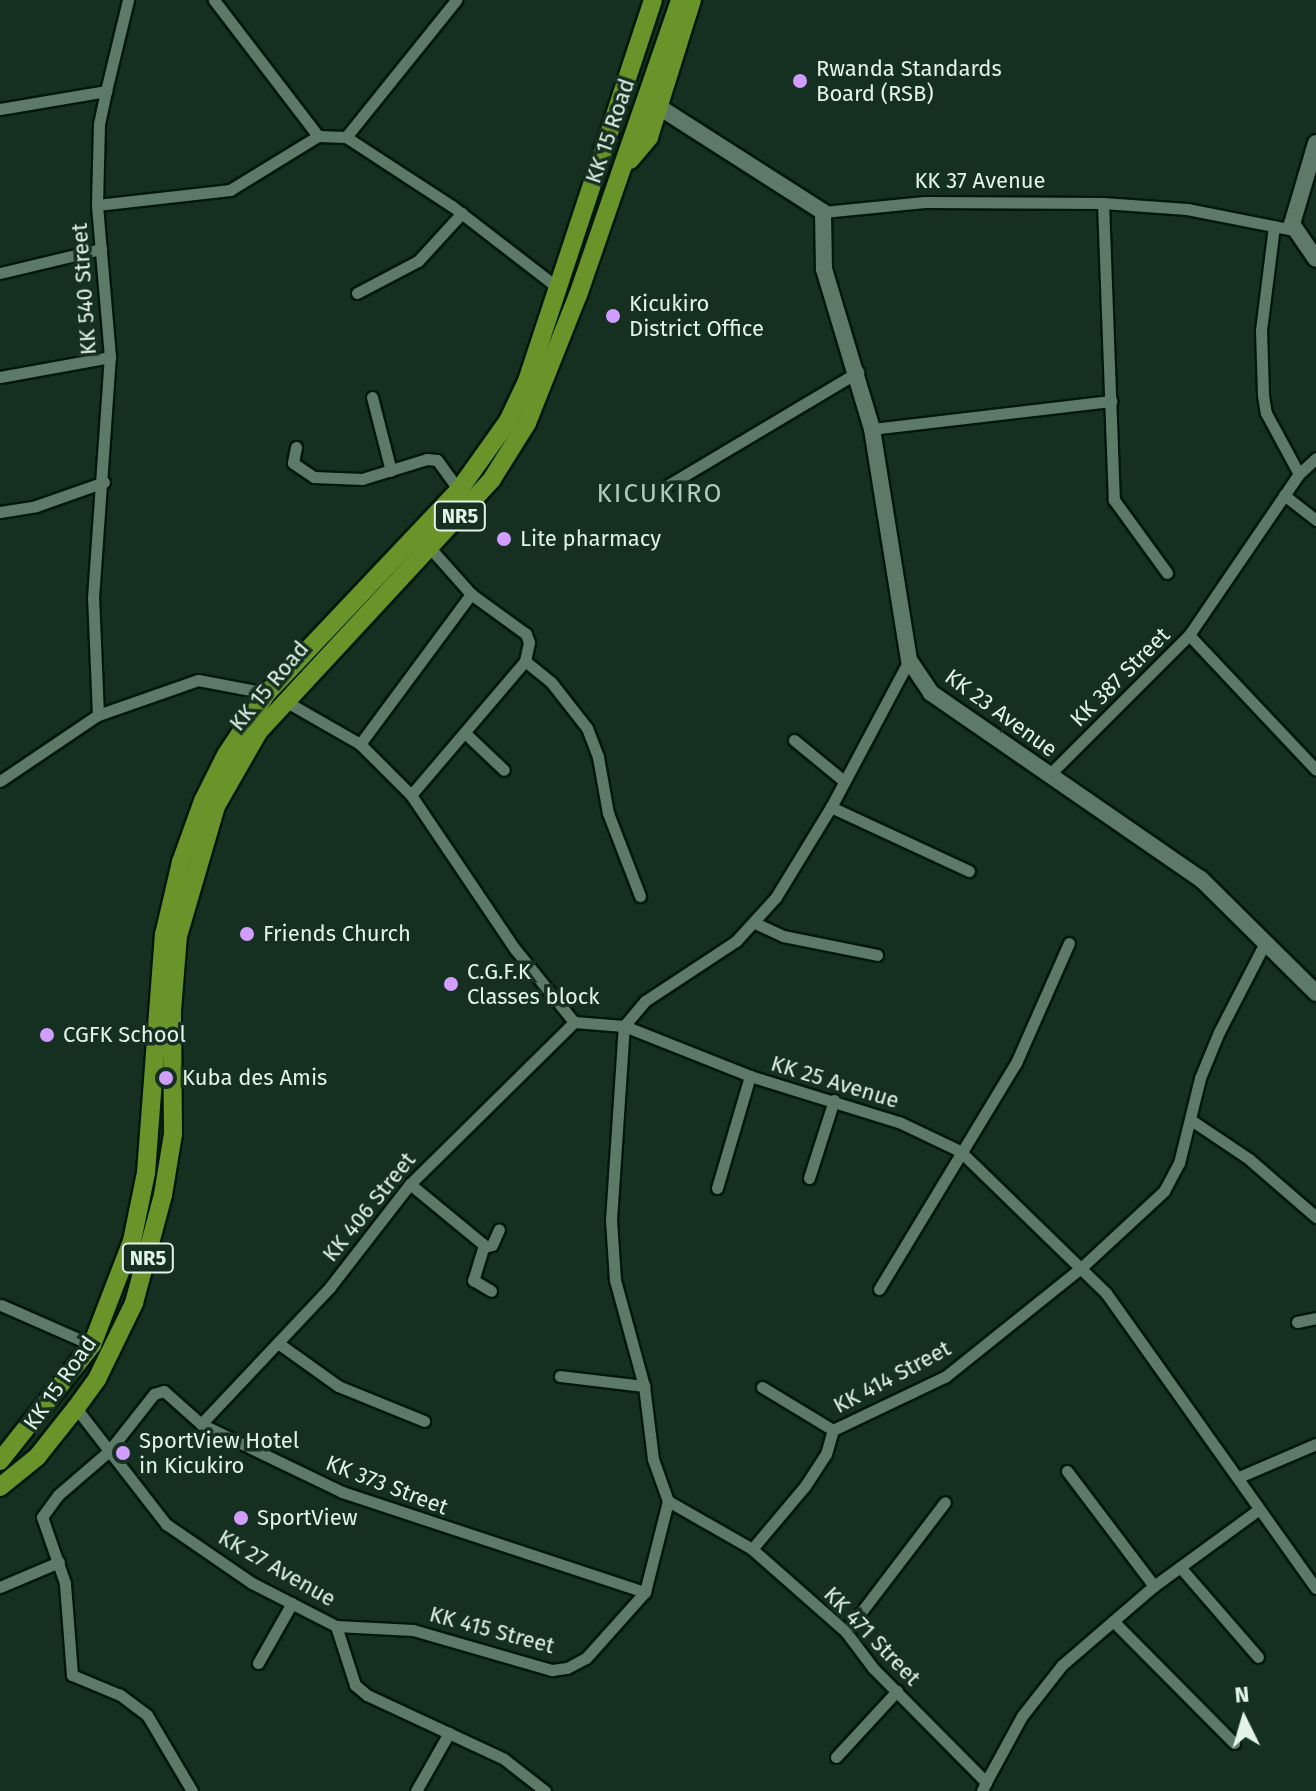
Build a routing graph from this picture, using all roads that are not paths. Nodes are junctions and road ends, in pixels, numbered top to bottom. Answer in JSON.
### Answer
{"nodes":[{"id":1,"x":128,"y":0,"type":"edge"},
{"id":2,"x":214,"y":0,"type":"edge"},
{"id":3,"x":456,"y":0,"type":"edge"},
{"id":4,"x":641,"y":0,"type":"edge"},
{"id":5,"x":653,"y":0,"type":"edge"},
{"id":6,"x":680,"y":0,"type":"edge"},
{"id":7,"x":692,"y":0,"type":"edge"},
{"id":8,"x":106,"y":91,"type":"junction"},
{"id":9,"x":659,"y":107,"type":"junction"},
{"id":10,"x":0,"y":109,"type":"edge"},
{"id":11,"x":318,"y":136,"type":"junction"},
{"id":12,"x":346,"y":137,"type":"junction"},
{"id":13,"x":1315,"y":149,"type":"edge"},
{"id":14,"x":602,"y":153,"type":"junction"},
{"id":15,"x":623,"y":168,"type":"junction"},
{"id":16,"x":1103,"y":203,"type":"junction"},
{"id":17,"x":97,"y":205,"type":"junction"},
{"id":18,"x":823,"y":212,"type":"junction"},
{"id":19,"x":462,"y":213,"type":"junction"},
{"id":20,"x":1274,"y":226,"type":"junction"},
{"id":21,"x":1293,"y":230,"type":"junction"},
{"id":22,"x":101,"y":249,"type":"junction"},
{"id":23,"x":1316,"y":259,"type":"edge"},
{"id":24,"x":0,"y":273,"type":"edge"},
{"id":25,"x":558,"y":288,"type":"junction"},
{"id":26,"x":357,"y":293,"type":"dead end"},
{"id":27,"x":110,"y":357,"type":"junction"},
{"id":28,"x":858,"y":372,"type":"junction"},
{"id":29,"x":0,"y":377,"type":"edge"},
{"id":30,"x":372,"y":397,"type":"dead end"},
{"id":31,"x":1111,"y":401,"type":"junction"},
{"id":32,"x":872,"y":429,"type":"junction"},
{"id":33,"x":296,"y":447,"type":"dead end"},
{"id":34,"x":1316,"y":458,"type":"edge"},
{"id":35,"x":391,"y":471,"type":"junction"},
{"id":36,"x":1299,"y":474,"type":"junction"},
{"id":37,"x":104,"y":482,"type":"junction"},
{"id":38,"x":665,"y":487,"type":"dead end"},
{"id":39,"x":459,"y":490,"type":"junction"},
{"id":40,"x":1284,"y":495,"type":"junction"},
{"id":41,"x":0,"y":512,"type":"edge"},
{"id":42,"x":1316,"y":520,"type":"edge"},
{"id":43,"x":430,"y":548,"type":"junction"},
{"id":44,"x":1167,"y":573,"type":"dead end"},
{"id":45,"x":471,"y":594,"type":"junction"},
{"id":46,"x":1189,"y":635,"type":"junction"},
{"id":47,"x":909,"y":660,"type":"junction"},
{"id":48,"x":525,"y":661,"type":"junction"},
{"id":49,"x":267,"y":693,"type":"junction"},
{"id":50,"x":285,"y":701,"type":"junction"},
{"id":51,"x":98,"y":715,"type":"junction"},
{"id":52,"x":466,"y":734,"type":"junction"},
{"id":53,"x":794,"y":740,"type":"dead end"},
{"id":54,"x":360,"y":744,"type":"junction"},
{"id":55,"x":504,"y":770,"type":"dead end"},
{"id":56,"x":1316,"y":770,"type":"edge"},
{"id":57,"x":1049,"y":775,"type":"junction"},
{"id":58,"x":0,"y":781,"type":"edge"},
{"id":59,"x":844,"y":781,"type":"junction"},
{"id":60,"x":411,"y":795,"type":"junction"},
{"id":61,"x":831,"y":807,"type":"junction"},
{"id":62,"x":969,"y":871,"type":"dead end"},
{"id":63,"x":640,"y":896,"type":"dead end"},
{"id":64,"x":755,"y":923,"type":"junction"},
{"id":65,"x":1266,"y":941,"type":"junction"},
{"id":66,"x":1069,"y":943,"type":"dead end"},
{"id":67,"x":877,"y":955,"type":"dead end"},
{"id":68,"x":1316,"y":993,"type":"edge"},
{"id":69,"x":574,"y":1022,"type":"junction"},
{"id":70,"x":624,"y":1026,"type":"junction"},
{"id":71,"x":750,"y":1076,"type":"junction"},
{"id":72,"x":834,"y":1100,"type":"junction"},
{"id":73,"x":1191,"y":1120,"type":"junction"},
{"id":74,"x":960,"y":1151,"type":"junction"},
{"id":75,"x":809,"y":1178,"type":"dead end"},
{"id":76,"x":410,"y":1184,"type":"junction"},
{"id":77,"x":717,"y":1188,"type":"dead end"},
{"id":78,"x":1316,"y":1217,"type":"edge"},
{"id":79,"x":499,"y":1229,"type":"dead end"},
{"id":80,"x":485,"y":1247,"type":"junction"},
{"id":81,"x":1082,"y":1267,"type":"junction"},
{"id":82,"x":879,"y":1289,"type":"dead end"},
{"id":83,"x":491,"y":1291,"type":"dead end"},
{"id":84,"x":1,"y":1305,"type":"edge"},
{"id":85,"x":1316,"y":1318,"type":"edge"},
{"id":86,"x":1297,"y":1322,"type":"dead end"},
{"id":87,"x":278,"y":1343,"type":"junction"},
{"id":88,"x":92,"y":1345,"type":"junction"},
{"id":89,"x":560,"y":1376,"type":"dead end"},
{"id":90,"x":644,"y":1386,"type":"junction"},
{"id":91,"x":762,"y":1387,"type":"dead end"},
{"id":92,"x":57,"y":1393,"type":"junction"},
{"id":93,"x":76,"y":1408,"type":"junction"},
{"id":94,"x":424,"y":1421,"type":"dead end"},
{"id":95,"x":201,"y":1424,"type":"junction"},
{"id":96,"x":833,"y":1430,"type":"junction"},
{"id":97,"x":1316,"y":1444,"type":"edge"},
{"id":98,"x":109,"y":1451,"type":"junction"},
{"id":99,"x":0,"y":1461,"type":"edge"},
{"id":100,"x":1067,"y":1471,"type":"dead end"},
{"id":101,"x":1239,"y":1477,"type":"junction"},
{"id":102,"x":0,"y":1487,"type":"edge"},
{"id":103,"x":668,"y":1501,"type":"junction"},
{"id":104,"x":945,"y":1502,"type":"dead end"},
{"id":105,"x":1258,"y":1510,"type":"junction"},
{"id":106,"x":752,"y":1549,"type":"junction"},
{"id":107,"x":59,"y":1562,"type":"junction"},
{"id":108,"x":1180,"y":1567,"type":"junction"},
{"id":109,"x":1154,"y":1586,"type":"junction"},
{"id":110,"x":0,"y":1587,"type":"edge"},
{"id":111,"x":1316,"y":1588,"type":"edge"},
{"id":112,"x":645,"y":1592,"type":"junction"},
{"id":113,"x":292,"y":1603,"type":"junction"},
{"id":114,"x":1113,"y":1621,"type":"junction"},
{"id":115,"x":336,"y":1626,"type":"junction"},
{"id":116,"x":846,"y":1632,"type":"junction"},
{"id":117,"x":1258,"y":1657,"type":"dead end"},
{"id":118,"x":258,"y":1663,"type":"dead end"},
{"id":119,"x":897,"y":1691,"type":"junction"},
{"id":120,"x":449,"y":1733,"type":"junction"},
{"id":121,"x":1234,"y":1743,"type":"dead end"},
{"id":122,"x":836,"y":1757,"type":"dead end"},
{"id":123,"x":984,"y":1786,"type":"edge"},
{"id":124,"x":192,"y":1791,"type":"edge"},
{"id":125,"x":416,"y":1791,"type":"edge"},
{"id":126,"x":545,"y":1791,"type":"edge"}],
"edges":[{"from":1,"to":8,"type":"street"},
{"from":2,"to":11,"type":"street"},
{"from":3,"to":12,"type":"street"},
{"from":4,"to":14,"type":"highway"},
{"from":5,"to":14,"type":"highway","name":"KK 15 Road","number":"NR5"},
{"from":6,"to":15,"type":"highway","name":"KK 15 Road","number":"NR5"},
{"from":7,"to":9,"type":"highway"},
{"from":8,"to":10,"type":"street"},
{"from":8,"to":17,"type":"street"},
{"from":9,"to":15,"type":"highway"},
{"from":9,"to":18,"type":"main road"},
{"from":11,"to":12,"type":"street"},
{"from":11,"to":17,"type":"street","name":"KK 540 Street"},
{"from":12,"to":19,"type":"street"},
{"from":13,"to":21,"type":"main road"},
{"from":14,"to":25,"type":"highway","name":"KK 15 Road","number":"NR5"},
{"from":15,"to":43,"type":"highway","name":"KK 15 Road","number":"NR5"},
{"from":16,"to":18,"type":"street","name":"KK 37 Avenue"},
{"from":16,"to":20,"type":"street","name":"KK 37 Avenue"},
{"from":16,"to":31,"type":"street"},
{"from":17,"to":22,"type":"street","name":"KK 540 Street"},
{"from":18,"to":28,"type":"main road","name":"KK 23 Avenue"},
{"from":19,"to":25,"type":"street"},
{"from":19,"to":26,"type":"street"},
{"from":20,"to":21,"type":"street","name":"KK 37 Avenue"},
{"from":20,"to":36,"type":"street"},
{"from":21,"to":23,"type":"main road"},
{"from":22,"to":24,"type":"street"},
{"from":22,"to":27,"type":"street","name":"KK 540 Street"},
{"from":25,"to":39,"type":"highway","name":"KK 15 Road","number":"NR5"},
{"from":27,"to":29,"type":"street"},
{"from":27,"to":37,"type":"street","name":"KK 540 Street"},
{"from":28,"to":32,"type":"main road","name":"KK 23 Avenue"},
{"from":28,"to":38,"type":"street"},
{"from":30,"to":35,"type":"street"},
{"from":31,"to":32,"type":"street"},
{"from":31,"to":44,"type":"street"},
{"from":32,"to":47,"type":"main road","name":"KK 23 Avenue"},
{"from":33,"to":35,"type":"street"},
{"from":34,"to":36,"type":"street"},
{"from":35,"to":39,"type":"street"},
{"from":36,"to":40,"type":"street"},
{"from":37,"to":41,"type":"street"},
{"from":37,"to":51,"type":"street","name":"KK 540 Street"},
{"from":39,"to":49,"type":"highway","name":"KK 15 Road","number":"NR5"},
{"from":40,"to":42,"type":"street"},
{"from":40,"to":46,"type":"street"},
{"from":43,"to":45,"type":"street"},
{"from":43,"to":50,"type":"highway","name":"KK 15 Road","number":"NR5"},
{"from":45,"to":48,"type":"street"},
{"from":45,"to":54,"type":"street"},
{"from":46,"to":56,"type":"street","name":"KK 387 Street"},
{"from":46,"to":57,"type":"street","name":"KK 387 Street"},
{"from":47,"to":57,"type":"main road","name":"KK 23 Avenue"},
{"from":47,"to":59,"type":"street"},
{"from":48,"to":52,"type":"street"},
{"from":48,"to":63,"type":"street"},
{"from":49,"to":50,"type":"highway"},
{"from":49,"to":51,"type":"street"},
{"from":49,"to":88,"type":"highway","name":"KK 15 Road","number":"NR5"},
{"from":50,"to":54,"type":"street"},
{"from":50,"to":93,"type":"highway","name":"KK 15 Road","number":"NR5"},
{"from":51,"to":58,"type":"street"},
{"from":52,"to":55,"type":"street"},
{"from":52,"to":60,"type":"street"},
{"from":53,"to":59,"type":"street"},
{"from":54,"to":60,"type":"street"},
{"from":57,"to":65,"type":"main road","name":"KK 23 Avenue"},
{"from":59,"to":61,"type":"street"},
{"from":60,"to":69,"type":"street"},
{"from":61,"to":62,"type":"street"},
{"from":61,"to":64,"type":"street"},
{"from":64,"to":67,"type":"street"},
{"from":64,"to":70,"type":"street"},
{"from":65,"to":68,"type":"main road","name":"KK 23 Avenue"},
{"from":65,"to":73,"type":"street","name":"KK 414 Street"},
{"from":66,"to":74,"type":"street"},
{"from":69,"to":70,"type":"street","name":"KK 25 Avenue"},
{"from":69,"to":76,"type":"street","name":"KK 406 Street"},
{"from":70,"to":71,"type":"street","name":"KK 25 Avenue"},
{"from":70,"to":90,"type":"street"},
{"from":71,"to":72,"type":"street","name":"KK 25 Avenue"},
{"from":71,"to":77,"type":"street"},
{"from":72,"to":74,"type":"street","name":"KK 25 Avenue"},
{"from":72,"to":75,"type":"street"},
{"from":73,"to":78,"type":"street"},
{"from":73,"to":81,"type":"street","name":"KK 414 Street"},
{"from":74,"to":81,"type":"street","name":"KK 25 Avenue"},
{"from":74,"to":82,"type":"street"},
{"from":76,"to":80,"type":"street"},
{"from":76,"to":87,"type":"street","name":"KK 406 Street"},
{"from":79,"to":80,"type":"street"},
{"from":80,"to":83,"type":"street"},
{"from":81,"to":96,"type":"street","name":"KK 414 Street"},
{"from":81,"to":101,"type":"street","name":"KK 25 Avenue"},
{"from":84,"to":88,"type":"street"},
{"from":85,"to":86,"type":"street"},
{"from":87,"to":94,"type":"street"},
{"from":87,"to":95,"type":"street","name":"KK 406 Street"},
{"from":88,"to":92,"type":"highway","name":"KK 15 Road","number":"NR5"},
{"from":89,"to":90,"type":"street"},
{"from":90,"to":103,"type":"street"},
{"from":91,"to":96,"type":"street"},
{"from":92,"to":93,"type":"highway"},
{"from":92,"to":99,"type":"highway","name":"KK 15 Road","number":"NR5"},
{"from":93,"to":98,"type":"street","name":"KK 27 Avenue"},
{"from":93,"to":102,"type":"highway","name":"KK 15 Road","number":"NR5"},
{"from":95,"to":98,"type":"street","name":"KK 373 Street"},
{"from":95,"to":112,"type":"street","name":"KK 373 Street"},
{"from":96,"to":106,"type":"street","name":"KK 414 Street"},
{"from":97,"to":101,"type":"street"},
{"from":98,"to":107,"type":"street"},
{"from":98,"to":113,"type":"street","name":"KK 27 Avenue"},
{"from":100,"to":109,"type":"street"},
{"from":101,"to":105,"type":"street","name":"KK 25 Avenue"},
{"from":103,"to":106,"type":"street","name":"KK 471 Street"},
{"from":103,"to":112,"type":"street","name":"KK 415 Street"},
{"from":104,"to":116,"type":"street"},
{"from":105,"to":108,"type":"street"},
{"from":105,"to":111,"type":"street","name":"KK 25 Avenue"},
{"from":106,"to":116,"type":"street","name":"KK 471 Street"},
{"from":107,"to":110,"type":"street"},
{"from":107,"to":124,"type":"street"},
{"from":108,"to":109,"type":"street"},
{"from":108,"to":117,"type":"street"},
{"from":109,"to":114,"type":"street"},
{"from":112,"to":115,"type":"street","name":"KK 415 Street"},
{"from":113,"to":115,"type":"street","name":"KK 27 Avenue"},
{"from":113,"to":118,"type":"street"},
{"from":114,"to":121,"type":"street"},
{"from":114,"to":123,"type":"street"},
{"from":115,"to":120,"type":"street","name":"KK 27 Avenue"},
{"from":116,"to":119,"type":"street","name":"KK 471 Street"},
{"from":119,"to":122,"type":"street"},
{"from":119,"to":123,"type":"street","name":"KK 471 Street"},
{"from":120,"to":125,"type":"street"},
{"from":120,"to":126,"type":"street","name":"KK 27 Avenue"}]}
